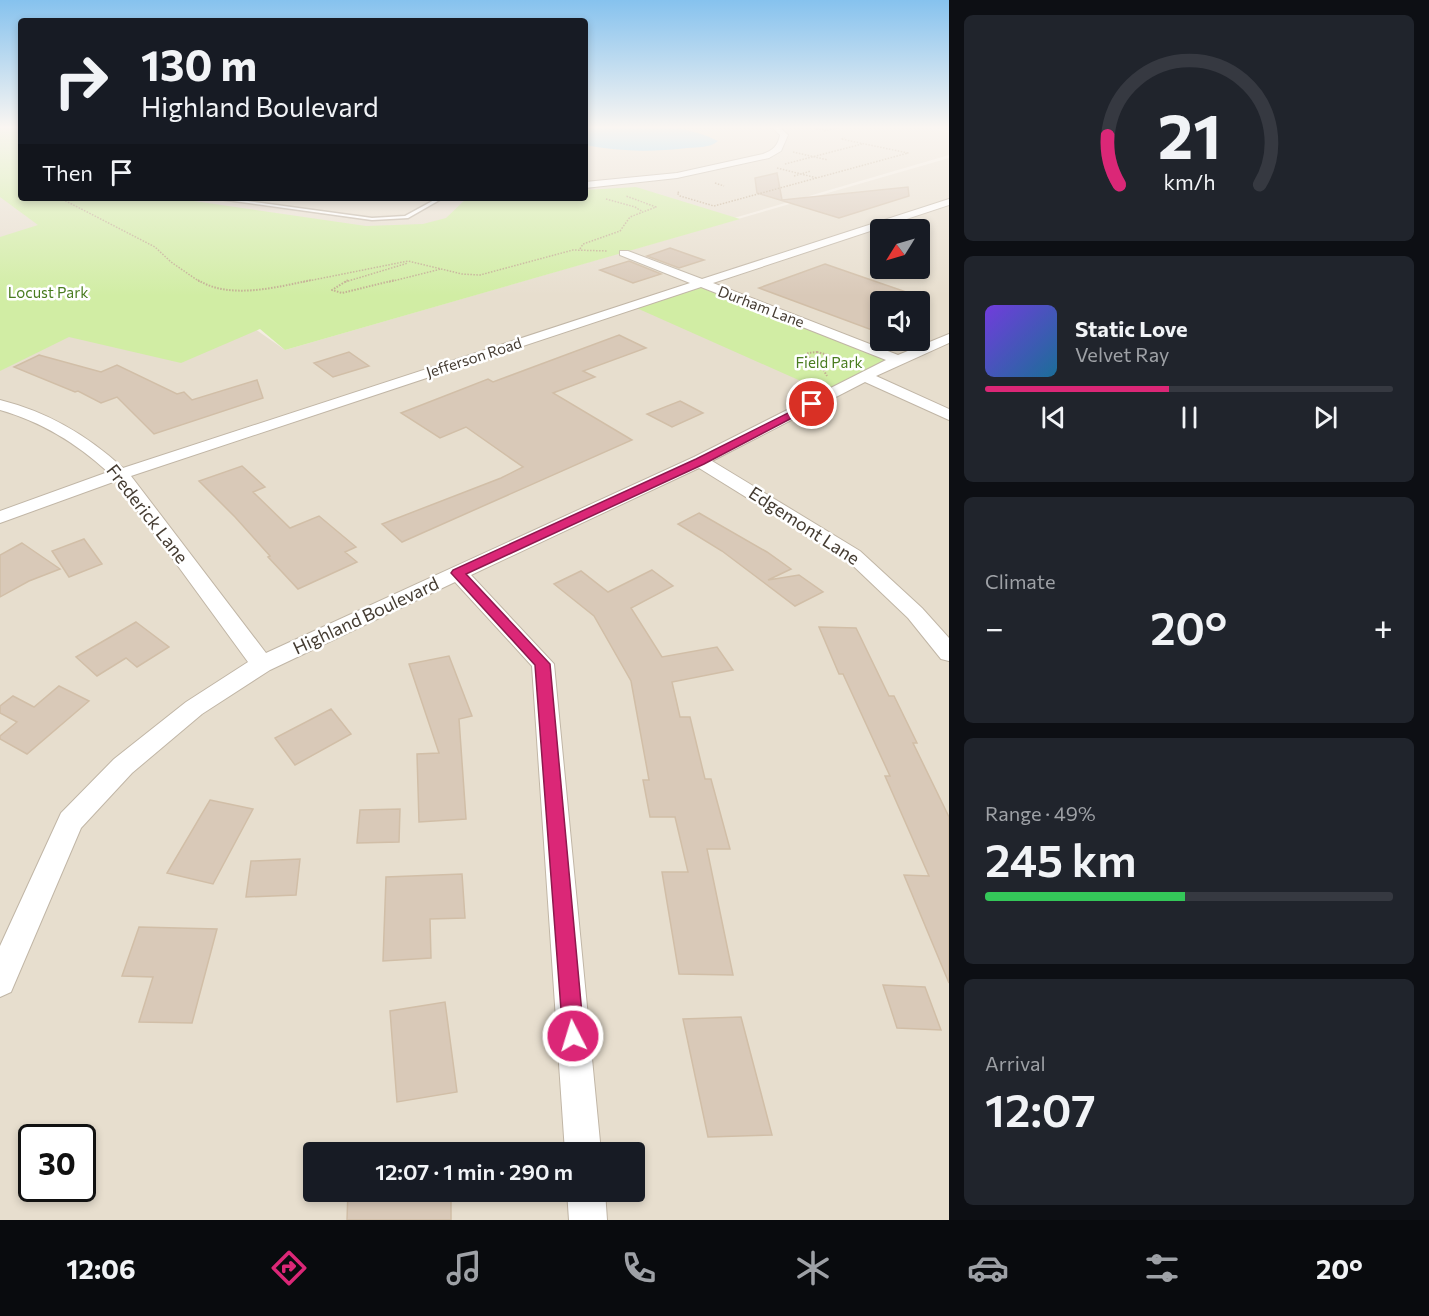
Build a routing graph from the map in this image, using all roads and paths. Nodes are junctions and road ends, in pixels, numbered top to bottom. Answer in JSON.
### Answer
{"nodes":[{"id":1,"x":637,"y":183,"type":"edge"},
{"id":2,"x":800,"y":183,"type":"edge"},
{"id":3,"x":588,"y":185,"type":"edge"},
{"id":4,"x":681,"y":192,"type":"dead end"},
{"id":5,"x":752,"y":194,"type":"dead end"},
{"id":6,"x":600,"y":195,"type":"dead end"},
{"id":7,"x":620,"y":195,"type":"dead end"},
{"id":8,"x":756,"y":195,"type":"junction"},
{"id":9,"x":66,"y":201,"type":"edge"},
{"id":10,"x":237,"y":201,"type":"edge"},
{"id":11,"x":435,"y":201,"type":"edge"},
{"id":12,"x":949,"y":201,"type":"edge"},
{"id":13,"x":646,"y":204,"type":"junction"},
{"id":14,"x":635,"y":207,"type":"junction"},
{"id":15,"x":643,"y":212,"type":"junction"},
{"id":16,"x":580,"y":249,"type":"junction"},
{"id":17,"x":624,"y":253,"type":"joint"},
{"id":18,"x":414,"y":261,"type":"junction"},
{"id":19,"x":442,"y":268,"type":"junction"},
{"id":20,"x":700,"y":284,"type":"junction"},
{"id":21,"x":949,"y":338,"type":"edge"},
{"id":22,"x":801,"y":356,"type":"dead end"},
{"id":23,"x":807,"y":356,"type":"junction"},
{"id":24,"x":898,"y":360,"type":"junction"},
{"id":25,"x":818,"y":362,"type":"junction"},
{"id":26,"x":865,"y":376,"type":"junction"},
{"id":27,"x":828,"y":377,"type":"dead end"},
{"id":28,"x":0,"y":405,"type":"edge"},
{"id":29,"x":949,"y":415,"type":"edge"},
{"id":30,"x":700,"y":461,"type":"junction"},
{"id":31,"x":120,"y":474,"type":"junction"},
{"id":32,"x":0,"y":517,"type":"edge"},
{"id":33,"x":458,"y":573,"type":"junction"},
{"id":34,"x":949,"y":653,"type":"edge"},
{"id":35,"x":262,"y":664,"type":"junction"},
{"id":36,"x":0,"y":981,"type":"edge"},
{"id":37,"x":582,"y":1142,"type":"edge"},
{"id":38,"x":587,"y":1202,"type":"edge"},
{"id":39,"x":588,"y":1220,"type":"edge"}],
"edges":[{"from":1,"to":3,"type":"street"},
{"from":2,"to":8,"type":"path"},
{"from":4,"to":8,"type":"path"},
{"from":5,"to":8,"type":"path"},
{"from":6,"to":14,"type":"path"},
{"from":7,"to":13,"type":"path"},
{"from":9,"to":18,"type":"path"},
{"from":10,"to":11,"type":"lane"},
{"from":12,"to":20,"type":"street","name":"Jefferson Road"},
{"from":13,"to":14,"type":"path"},
{"from":13,"to":15,"type":"path"},
{"from":14,"to":15,"type":"path"},
{"from":15,"to":16,"type":"path"},
{"from":16,"to":17,"type":"path"},
{"from":16,"to":19,"type":"path"},
{"from":17,"to":20,"type":"street","name":"Durham Lane"},
{"from":18,"to":19,"type":"path"},
{"from":18,"to":19,"type":"path"},
{"from":20,"to":24,"type":"street","name":"Durham Lane"},
{"from":20,"to":31,"type":"street","name":"Jefferson Road"},
{"from":21,"to":24,"type":"street","name":"Highland Boulevard"},
{"from":22,"to":23,"type":"path"},
{"from":23,"to":25,"type":"path"},
{"from":23,"to":25,"type":"path"},
{"from":24,"to":26,"type":"street","name":"Highland Boulevard"},
{"from":25,"to":27,"type":"path"},
{"from":26,"to":29,"type":"street"},
{"from":26,"to":30,"type":"street","name":"Highland Boulevard"},
{"from":28,"to":31,"type":"street","name":"Frederick Lane"},
{"from":30,"to":33,"type":"street","name":"Highland Boulevard"},
{"from":30,"to":34,"type":"street","name":"Edgemont Lane"},
{"from":31,"to":32,"type":"street","name":"Jefferson Road"},
{"from":31,"to":35,"type":"street","name":"Frederick Lane"},
{"from":33,"to":35,"type":"street","name":"Highland Boulevard"},
{"from":33,"to":37,"type":"street"},
{"from":35,"to":36,"type":"street","name":"Highland Boulevard"},
{"from":38,"to":39,"type":"street"}]}
